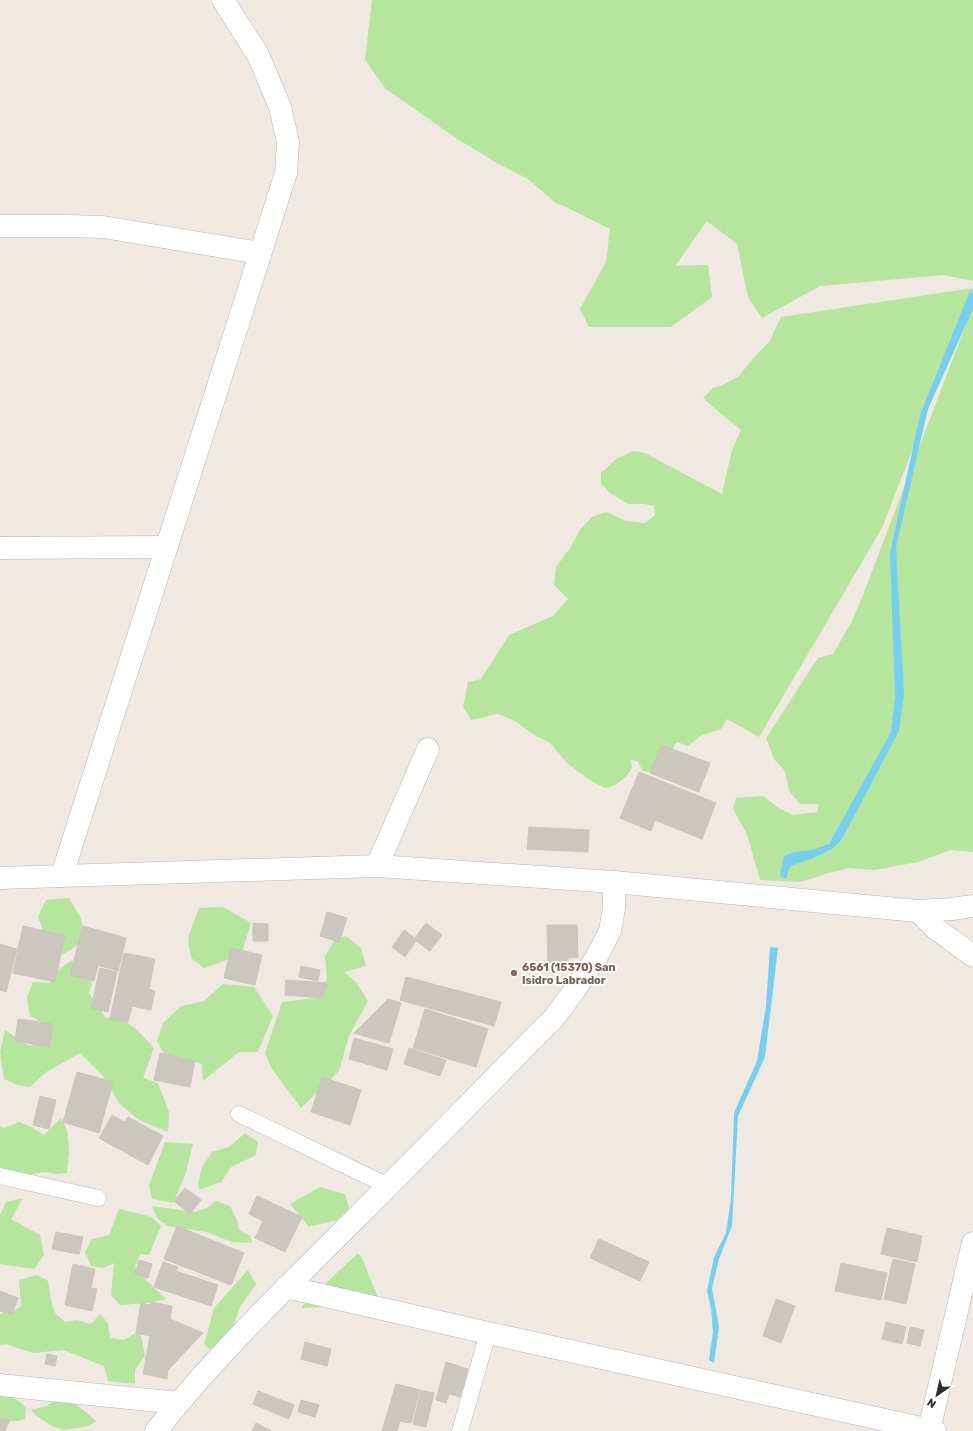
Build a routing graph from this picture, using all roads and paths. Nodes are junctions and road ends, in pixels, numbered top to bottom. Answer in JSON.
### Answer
{"nodes":[{"id":1,"x":223,"y":0,"type":"edge"},
{"id":2,"x":0,"y":226,"type":"edge"},
{"id":3,"x":260,"y":253,"type":"junction"},
{"id":4,"x":0,"y":548,"type":"edge"},
{"id":5,"x":167,"y":548,"type":"junction"},
{"id":6,"x":428,"y":749,"type":"dead end"},
{"id":7,"x":378,"y":866,"type":"junction"},
{"id":8,"x":62,"y":875,"type":"junction"},
{"id":9,"x":0,"y":878,"type":"edge"},
{"id":10,"x":614,"y":882,"type":"junction"},
{"id":11,"x":973,"y":906,"type":"edge"},
{"id":12,"x":918,"y":911,"type":"junction"},
{"id":13,"x":973,"y":956,"type":"edge"},
{"id":14,"x":238,"y":1114,"type":"dead end"},
{"id":15,"x":0,"y":1176,"type":"edge"},
{"id":16,"x":388,"y":1186,"type":"junction"},
{"id":17,"x":98,"y":1198,"type":"dead end"},
{"id":18,"x":973,"y":1243,"type":"edge"},
{"id":19,"x":286,"y":1287,"type":"junction"},
{"id":20,"x":488,"y":1334,"type":"junction"},
{"id":21,"x":0,"y":1385,"type":"edge"},
{"id":22,"x":178,"y":1403,"type":"junction"},
{"id":23,"x":932,"y":1430,"type":"edge"},
{"id":24,"x":156,"y":1431,"type":"edge"},
{"id":25,"x":460,"y":1431,"type":"edge"}],
"edges":[{"from":1,"to":3,"type":"street"},
{"from":2,"to":3,"type":"street"},
{"from":3,"to":5,"type":"street"},
{"from":4,"to":5,"type":"street"},
{"from":5,"to":8,"type":"street"},
{"from":6,"to":7,"type":"street"},
{"from":7,"to":8,"type":"street"},
{"from":7,"to":10,"type":"street"},
{"from":8,"to":9,"type":"street"},
{"from":10,"to":12,"type":"street"},
{"from":10,"to":16,"type":"street"},
{"from":11,"to":12,"type":"street"},
{"from":12,"to":13,"type":"street"},
{"from":14,"to":16,"type":"lane"},
{"from":15,"to":17,"type":"lane"},
{"from":16,"to":19,"type":"street"},
{"from":18,"to":23,"type":"street"},
{"from":19,"to":20,"type":"street"},
{"from":19,"to":22,"type":"street"},
{"from":20,"to":23,"type":"street"},
{"from":20,"to":25,"type":"lane"},
{"from":21,"to":22,"type":"street"},
{"from":22,"to":24,"type":"street"}]}
